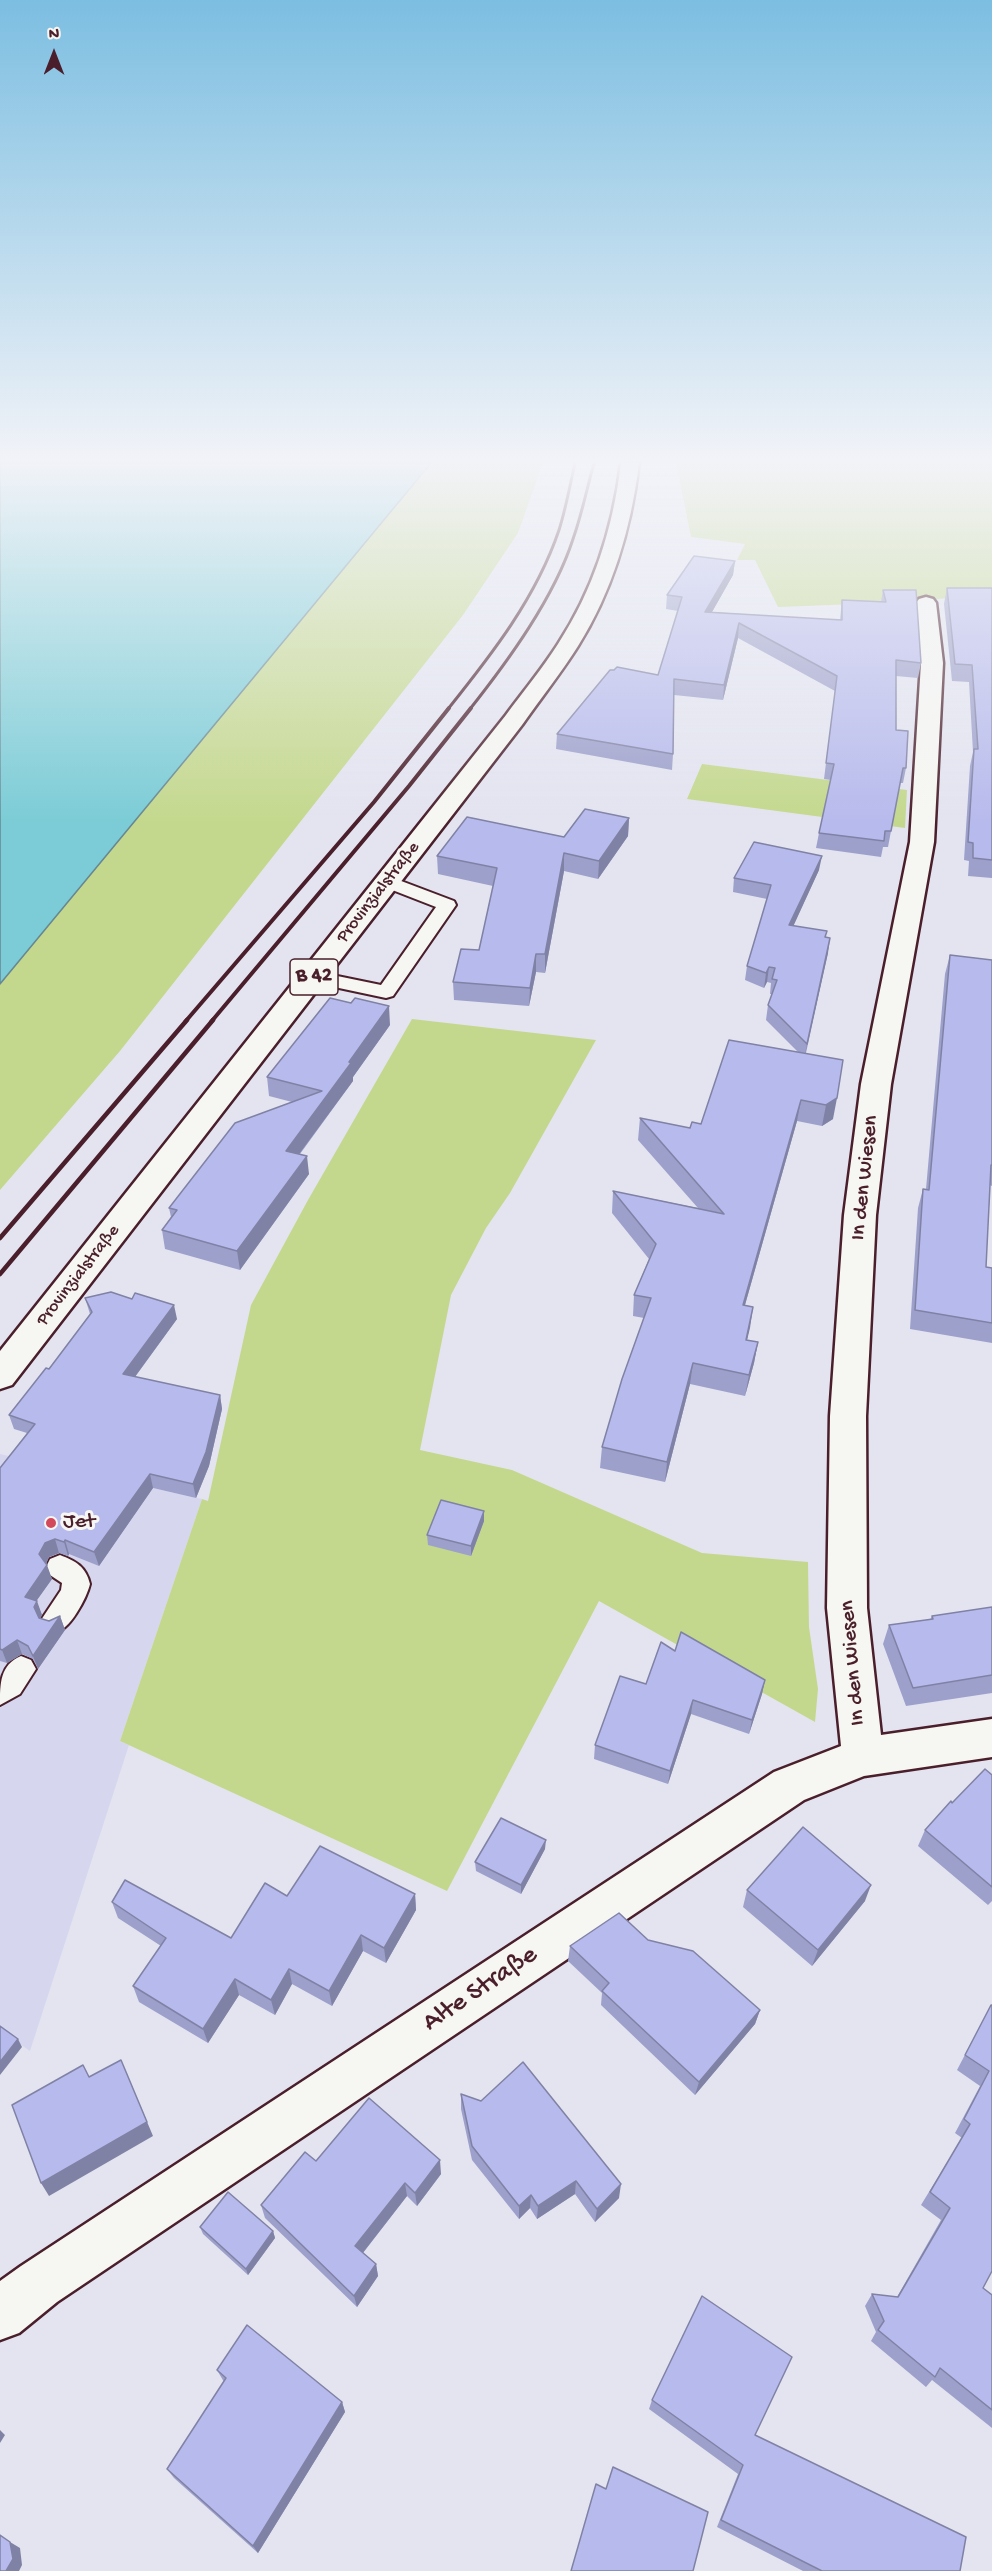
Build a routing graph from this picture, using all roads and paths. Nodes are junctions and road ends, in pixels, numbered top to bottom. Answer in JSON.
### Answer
{"nodes":[{"id":1,"x":599,"y":583,"type":"edge"},
{"id":2,"x":926,"y":603,"type":"dead end"},
{"id":3,"x":388,"y":882,"type":"junction"},
{"id":4,"x":313,"y":977,"type":"junction"},
{"id":5,"x":0,"y":1376,"type":"edge"},
{"id":6,"x":60,"y":1567,"type":"dead end"},
{"id":7,"x":55,"y":1620,"type":"edge"},
{"id":8,"x":21,"y":1669,"type":"dead end"},
{"id":9,"x":0,"y":1692,"type":"edge"},
{"id":10,"x":992,"y":1738,"type":"edge"},
{"id":11,"x":863,"y":1757,"type":"junction"},
{"id":12,"x":0,"y":2314,"type":"edge"}],
"edges":[{"from":1,"to":3,"type":"street","name":"Provinzialstraße","number":"B 42"},
{"from":2,"to":11,"type":"street","name":"In den Wiesen"},
{"from":3,"to":4,"type":"street","name":"Provinzialstraße","number":"B 42"},
{"from":3,"to":4,"type":"lane"},
{"from":4,"to":5,"type":"street","name":"Provinzialstraße","number":"B 42"},
{"from":6,"to":7,"type":"lane"},
{"from":8,"to":9,"type":"lane"},
{"from":10,"to":11,"type":"street","name":"Alte Straße"},
{"from":11,"to":12,"type":"street","name":"Alte Straße"}]}
